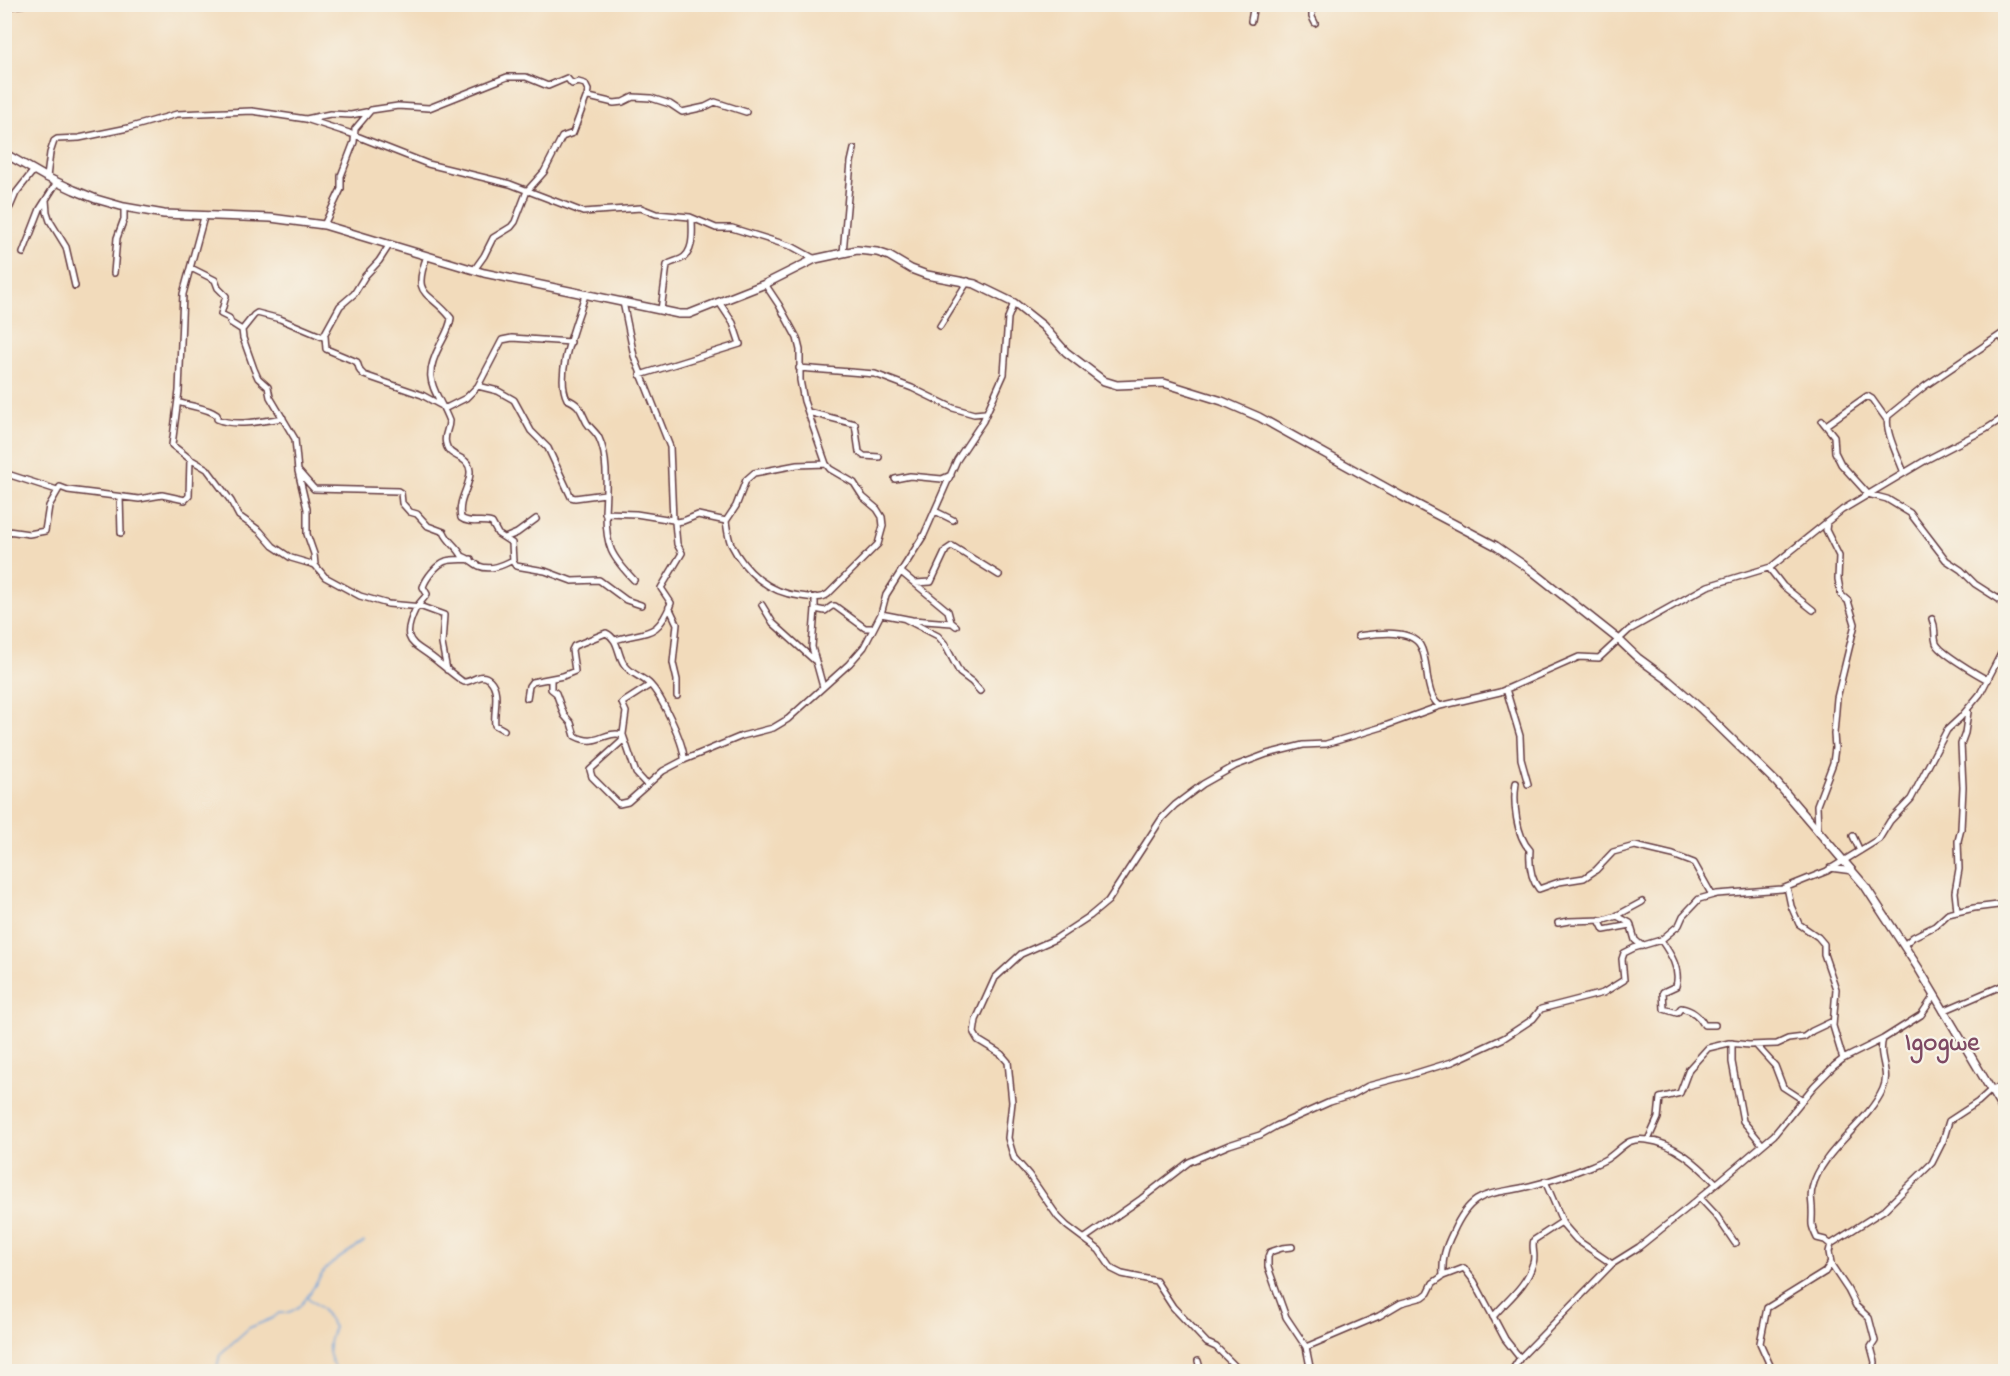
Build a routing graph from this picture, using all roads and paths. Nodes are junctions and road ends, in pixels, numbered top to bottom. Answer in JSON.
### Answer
{"nodes":[{"id":1,"x":26,"y":4,"type":"edge"},
{"id":2,"x":1254,"y":4,"type":"edge"},
{"id":3,"x":1312,"y":4,"type":"edge"},
{"id":4,"x":4,"y":7,"type":"edge"},
{"id":5,"x":1251,"y":21,"type":"dead end"},
{"id":6,"x":1315,"y":23,"type":"dead end"},
{"id":7,"x":587,"y":98,"type":"junction"},
{"id":8,"x":368,"y":112,"type":"junction"},
{"id":9,"x":746,"y":112,"type":"dead end"},
{"id":10,"x":306,"y":119,"type":"junction"},
{"id":11,"x":354,"y":135,"type":"junction"},
{"id":12,"x":854,"y":149,"type":"dead end"},
{"id":13,"x":4,"y":153,"type":"edge"},
{"id":14,"x":34,"y":170,"type":"junction"},
{"id":15,"x":47,"y":177,"type":"junction"},
{"id":16,"x":57,"y":182,"type":"junction"},
{"id":17,"x":527,"y":191,"type":"junction"},
{"id":18,"x":46,"y":200,"type":"junction"},
{"id":19,"x":10,"y":207,"type":"dead end"},
{"id":20,"x":124,"y":207,"type":"junction"},
{"id":21,"x":204,"y":217,"type":"junction"},
{"id":22,"x":693,"y":218,"type":"junction"},
{"id":23,"x":324,"y":225,"type":"junction"},
{"id":24,"x":390,"y":244,"type":"junction"},
{"id":25,"x":23,"y":253,"type":"dead end"},
{"id":26,"x":843,"y":253,"type":"junction"},
{"id":27,"x":427,"y":255,"type":"junction"},
{"id":28,"x":815,"y":259,"type":"junction"},
{"id":29,"x":190,"y":268,"type":"junction"},
{"id":30,"x":474,"y":270,"type":"junction"},
{"id":31,"x":114,"y":273,"type":"dead end"},
{"id":32,"x":968,"y":281,"type":"junction"},
{"id":33,"x":765,"y":284,"type":"junction"},
{"id":34,"x":75,"y":286,"type":"dead end"},
{"id":35,"x":585,"y":295,"type":"junction"},
{"id":36,"x":623,"y":302,"type":"junction"},
{"id":37,"x":719,"y":302,"type":"junction"},
{"id":38,"x":1014,"y":303,"type":"junction"},
{"id":39,"x":662,"y":310,"type":"junction"},
{"id":40,"x":1023,"y":310,"type":"junction"},
{"id":41,"x":1009,"y":314,"type":"junction"},
{"id":42,"x":940,"y":326,"type":"dead end"},
{"id":43,"x":242,"y":330,"type":"junction"},
{"id":44,"x":2003,"y":333,"type":"edge"},
{"id":45,"x":325,"y":336,"type":"junction"},
{"id":46,"x":571,"y":342,"type":"junction"},
{"id":47,"x":2006,"y":344,"type":"edge"},
{"id":48,"x":799,"y":368,"type":"junction"},
{"id":49,"x":640,"y":375,"type":"junction"},
{"id":50,"x":478,"y":386,"type":"junction"},
{"id":51,"x":178,"y":402,"type":"junction"},
{"id":52,"x":444,"y":407,"type":"junction"},
{"id":53,"x":808,"y":412,"type":"junction"},
{"id":54,"x":985,"y":413,"type":"junction"},
{"id":55,"x":2006,"y":416,"type":"edge"},
{"id":56,"x":283,"y":418,"type":"junction"},
{"id":57,"x":1887,"y":420,"type":"junction"},
{"id":58,"x":879,"y":457,"type":"dead end"},
{"id":59,"x":190,"y":459,"type":"junction"},
{"id":60,"x":826,"y":464,"type":"junction"},
{"id":61,"x":298,"y":471,"type":"junction"},
{"id":62,"x":4,"y":473,"type":"edge"},
{"id":63,"x":952,"y":473,"type":"junction"},
{"id":64,"x":1904,"y":473,"type":"junction"},
{"id":65,"x":895,"y":479,"type":"dead end"},
{"id":66,"x":57,"y":490,"type":"junction"},
{"id":67,"x":605,"y":494,"type":"junction"},
{"id":68,"x":1868,"y":494,"type":"junction"},
{"id":69,"x":120,"y":496,"type":"junction"},
{"id":70,"x":935,"y":511,"type":"junction"},
{"id":71,"x":606,"y":514,"type":"junction"},
{"id":72,"x":536,"y":519,"type":"dead end"},
{"id":73,"x":953,"y":520,"type":"dead end"},
{"id":74,"x":674,"y":521,"type":"junction"},
{"id":75,"x":726,"y":521,"type":"junction"},
{"id":76,"x":1828,"y":521,"type":"junction"},
{"id":77,"x":121,"y":533,"type":"dead end"},
{"id":78,"x":505,"y":537,"type":"junction"},
{"id":79,"x":4,"y":542,"type":"edge"},
{"id":80,"x":471,"y":559,"type":"junction"},
{"id":81,"x":513,"y":560,"type":"junction"},
{"id":82,"x":315,"y":564,"type":"junction"},
{"id":83,"x":1769,"y":568,"type":"junction"},
{"id":84,"x":901,"y":572,"type":"junction"},
{"id":85,"x":999,"y":575,"type":"dead end"},
{"id":86,"x":634,"y":580,"type":"dead end"},
{"id":87,"x":915,"y":583,"type":"junction"},
{"id":88,"x":814,"y":597,"type":"junction"},
{"id":89,"x":641,"y":605,"type":"dead end"},
{"id":90,"x":762,"y":605,"type":"dead end"},
{"id":91,"x":417,"y":606,"type":"junction"},
{"id":92,"x":669,"y":607,"type":"junction"},
{"id":93,"x":816,"y":609,"type":"junction"},
{"id":94,"x":1814,"y":610,"type":"dead end"},
{"id":95,"x":2006,"y":611,"type":"edge"},
{"id":96,"x":881,"y":614,"type":"junction"},
{"id":97,"x":905,"y":619,"type":"junction"},
{"id":98,"x":1932,"y":619,"type":"dead end"},
{"id":99,"x":873,"y":628,"type":"junction"},
{"id":100,"x":1358,"y":636,"type":"dead end"},
{"id":101,"x":1618,"y":639,"type":"junction"},
{"id":102,"x":615,"y":640,"type":"junction"},
{"id":103,"x":2006,"y":644,"type":"edge"},
{"id":104,"x":2003,"y":656,"type":"edge"},
{"id":105,"x":815,"y":662,"type":"junction"},
{"id":106,"x":447,"y":670,"type":"junction"},
{"id":107,"x":551,"y":679,"type":"junction"},
{"id":108,"x":1988,"y":680,"type":"junction"},
{"id":109,"x":650,"y":685,"type":"junction"},
{"id":110,"x":823,"y":687,"type":"junction"},
{"id":111,"x":1506,"y":689,"type":"junction"},
{"id":112,"x":980,"y":691,"type":"dead end"},
{"id":113,"x":677,"y":696,"type":"dead end"},
{"id":114,"x":527,"y":698,"type":"dead end"},
{"id":115,"x":1440,"y":706,"type":"junction"},
{"id":116,"x":1969,"y":707,"type":"junction"},
{"id":117,"x":504,"y":730,"type":"dead end"},
{"id":118,"x":623,"y":735,"type":"junction"},
{"id":119,"x":684,"y":760,"type":"junction"},
{"id":120,"x":1516,"y":783,"type":"dead end"},
{"id":121,"x":1528,"y":784,"type":"dead end"},
{"id":122,"x":647,"y":785,"type":"junction"},
{"id":123,"x":1818,"y":833,"type":"junction"},
{"id":124,"x":1853,"y":836,"type":"dead end"},
{"id":125,"x":1860,"y":851,"type":"junction"},
{"id":126,"x":1843,"y":861,"type":"junction"},
{"id":127,"x":1830,"y":868,"type":"junction"},
{"id":128,"x":1853,"y":871,"type":"junction"},
{"id":129,"x":1787,"y":887,"type":"junction"},
{"id":130,"x":1712,"y":895,"type":"junction"},
{"id":131,"x":1642,"y":902,"type":"dead end"},
{"id":132,"x":2006,"y":904,"type":"edge"},
{"id":133,"x":1957,"y":911,"type":"junction"},
{"id":134,"x":1616,"y":916,"type":"junction"},
{"id":135,"x":1599,"y":920,"type":"junction"},
{"id":136,"x":1558,"y":923,"type":"dead end"},
{"id":137,"x":1630,"y":925,"type":"junction"},
{"id":138,"x":1661,"y":940,"type":"junction"},
{"id":139,"x":1904,"y":945,"type":"junction"},
{"id":140,"x":1642,"y":946,"type":"junction"},
{"id":141,"x":2006,"y":984,"type":"edge"},
{"id":142,"x":1934,"y":996,"type":"junction"},
{"id":143,"x":1943,"y":1011,"type":"junction"},
{"id":144,"x":1833,"y":1021,"type":"junction"},
{"id":145,"x":1715,"y":1024,"type":"dead end"},
{"id":146,"x":1883,"y":1039,"type":"junction"},
{"id":147,"x":1732,"y":1043,"type":"junction"},
{"id":148,"x":1756,"y":1045,"type":"junction"},
{"id":149,"x":1843,"y":1059,"type":"junction"},
{"id":150,"x":2006,"y":1085,"type":"edge"},
{"id":151,"x":1991,"y":1090,"type":"junction"},
{"id":152,"x":1803,"y":1100,"type":"junction"},
{"id":153,"x":2006,"y":1115,"type":"edge"},
{"id":154,"x":1648,"y":1140,"type":"junction"},
{"id":155,"x":1762,"y":1144,"type":"junction"},
{"id":156,"x":1545,"y":1181,"type":"junction"},
{"id":157,"x":1716,"y":1183,"type":"junction"},
{"id":158,"x":1700,"y":1198,"type":"junction"},
{"id":159,"x":1563,"y":1224,"type":"junction"},
{"id":160,"x":1085,"y":1238,"type":"junction"},
{"id":161,"x":1735,"y":1244,"type":"dead end"},
{"id":162,"x":1831,"y":1245,"type":"junction"},
{"id":163,"x":1292,"y":1247,"type":"dead end"},
{"id":164,"x":1830,"y":1263,"type":"junction"},
{"id":165,"x":1612,"y":1264,"type":"junction"},
{"id":166,"x":1443,"y":1276,"type":"junction"},
{"id":167,"x":1493,"y":1317,"type":"junction"},
{"id":168,"x":1306,"y":1347,"type":"junction"},
{"id":169,"x":1520,"y":1358,"type":"junction"},
{"id":170,"x":1198,"y":1361,"type":"dead end"},
{"id":171,"x":1201,"y":1371,"type":"edge"},
{"id":172,"x":1241,"y":1371,"type":"edge"},
{"id":173,"x":1311,"y":1371,"type":"edge"},
{"id":174,"x":1511,"y":1371,"type":"edge"},
{"id":175,"x":1773,"y":1371,"type":"edge"},
{"id":176,"x":1874,"y":1371,"type":"edge"}],
"edges":[{"from":1,"to":4,"type":"street"},
{"from":2,"to":5,"type":"street"},
{"from":3,"to":6,"type":"street"},
{"from":7,"to":8,"type":"street"},
{"from":7,"to":9,"type":"street"},
{"from":7,"to":17,"type":"street"},
{"from":8,"to":10,"type":"street"},
{"from":8,"to":11,"type":"street"},
{"from":10,"to":11,"type":"street"},
{"from":10,"to":15,"type":"street"},
{"from":11,"to":17,"type":"street"},
{"from":11,"to":23,"type":"street"},
{"from":12,"to":26,"type":"street"},
{"from":13,"to":14,"type":"main road"},
{"from":14,"to":15,"type":"main road"},
{"from":14,"to":19,"type":"street"},
{"from":15,"to":16,"type":"main road"},
{"from":16,"to":18,"type":"street"},
{"from":16,"to":20,"type":"main road"},
{"from":17,"to":22,"type":"street"},
{"from":17,"to":30,"type":"street"},
{"from":18,"to":25,"type":"street"},
{"from":18,"to":34,"type":"street"},
{"from":20,"to":21,"type":"main road"},
{"from":20,"to":31,"type":"street"},
{"from":21,"to":23,"type":"main road"},
{"from":21,"to":29,"type":"street"},
{"from":22,"to":28,"type":"street"},
{"from":22,"to":39,"type":"street"},
{"from":23,"to":24,"type":"main road"},
{"from":24,"to":27,"type":"main road"},
{"from":24,"to":45,"type":"street"},
{"from":26,"to":28,"type":"main road"},
{"from":26,"to":32,"type":"main road"},
{"from":27,"to":30,"type":"main road"},
{"from":27,"to":52,"type":"street"},
{"from":28,"to":33,"type":"main road"},
{"from":29,"to":43,"type":"street"},
{"from":29,"to":51,"type":"street"},
{"from":30,"to":35,"type":"main road"},
{"from":32,"to":38,"type":"main road"},
{"from":32,"to":42,"type":"street"},
{"from":33,"to":37,"type":"main road"},
{"from":33,"to":48,"type":"street"},
{"from":35,"to":36,"type":"main road"},
{"from":35,"to":46,"type":"street"},
{"from":36,"to":39,"type":"main road"},
{"from":36,"to":49,"type":"street"},
{"from":37,"to":39,"type":"main road"},
{"from":37,"to":49,"type":"street"},
{"from":38,"to":40,"type":"main road"},
{"from":38,"to":41,"type":"street"},
{"from":40,"to":41,"type":"street"},
{"from":40,"to":101,"type":"main road"},
{"from":41,"to":54,"type":"street"},
{"from":43,"to":45,"type":"street"},
{"from":43,"to":56,"type":"street"},
{"from":44,"to":47,"type":"street"},
{"from":44,"to":57,"type":"street"},
{"from":45,"to":52,"type":"street"},
{"from":46,"to":50,"type":"street"},
{"from":46,"to":67,"type":"street"},
{"from":48,"to":53,"type":"street"},
{"from":48,"to":54,"type":"street"},
{"from":49,"to":74,"type":"street"},
{"from":50,"to":52,"type":"street"},
{"from":50,"to":67,"type":"street"},
{"from":51,"to":56,"type":"street"},
{"from":51,"to":59,"type":"street"},
{"from":52,"to":78,"type":"street"},
{"from":53,"to":58,"type":"street"},
{"from":53,"to":60,"type":"street"},
{"from":54,"to":63,"type":"street"},
{"from":55,"to":64,"type":"street"},
{"from":56,"to":61,"type":"street"},
{"from":57,"to":64,"type":"street"},
{"from":57,"to":68,"type":"street"},
{"from":59,"to":69,"type":"street"},
{"from":59,"to":82,"type":"street"},
{"from":60,"to":75,"type":"street"},
{"from":60,"to":88,"type":"street"},
{"from":61,"to":80,"type":"street"},
{"from":61,"to":82,"type":"street"},
{"from":62,"to":66,"type":"street"},
{"from":63,"to":65,"type":"street"},
{"from":63,"to":70,"type":"street"},
{"from":64,"to":68,"type":"street"},
{"from":66,"to":69,"type":"street"},
{"from":66,"to":79,"type":"street"},
{"from":67,"to":71,"type":"street"},
{"from":68,"to":76,"type":"street"},
{"from":68,"to":95,"type":"street"},
{"from":69,"to":77,"type":"street"},
{"from":70,"to":73,"type":"street"},
{"from":70,"to":84,"type":"street"},
{"from":71,"to":74,"type":"street"},
{"from":71,"to":86,"type":"street"},
{"from":72,"to":78,"type":"street"},
{"from":74,"to":75,"type":"street"},
{"from":74,"to":92,"type":"street"},
{"from":75,"to":88,"type":"street"},
{"from":76,"to":83,"type":"street"},
{"from":76,"to":123,"type":"street"},
{"from":78,"to":81,"type":"street"},
{"from":80,"to":81,"type":"street"},
{"from":80,"to":91,"type":"street"},
{"from":81,"to":89,"type":"street"},
{"from":82,"to":91,"type":"street"},
{"from":83,"to":94,"type":"street"},
{"from":83,"to":101,"type":"street"},
{"from":84,"to":87,"type":"street"},
{"from":84,"to":96,"type":"street"},
{"from":85,"to":87,"type":"street"},
{"from":87,"to":97,"type":"street"},
{"from":88,"to":93,"type":"street"},
{"from":90,"to":105,"type":"street"},
{"from":91,"to":106,"type":"street"},
{"from":91,"to":106,"type":"street"},
{"from":92,"to":102,"type":"street"},
{"from":92,"to":113,"type":"street"},
{"from":93,"to":99,"type":"street"},
{"from":93,"to":105,"type":"street"},
{"from":96,"to":97,"type":"street"},
{"from":96,"to":99,"type":"street"},
{"from":97,"to":112,"type":"street"},
{"from":98,"to":108,"type":"street"},
{"from":99,"to":110,"type":"street"},
{"from":100,"to":115,"type":"street"},
{"from":101,"to":111,"type":"street"},
{"from":101,"to":123,"type":"main road"},
{"from":102,"to":107,"type":"street"},
{"from":102,"to":109,"type":"street"},
{"from":103,"to":104,"type":"street"},
{"from":104,"to":108,"type":"street"},
{"from":105,"to":110,"type":"street"},
{"from":106,"to":117,"type":"street"},
{"from":107,"to":114,"type":"street"},
{"from":107,"to":118,"type":"street"},
{"from":108,"to":116,"type":"street"},
{"from":109,"to":118,"type":"street"},
{"from":109,"to":119,"type":"street"},
{"from":110,"to":119,"type":"street"},
{"from":111,"to":115,"type":"street"},
{"from":111,"to":121,"type":"street"},
{"from":115,"to":160,"type":"street"},
{"from":116,"to":125,"type":"street"},
{"from":116,"to":133,"type":"street"},
{"from":118,"to":122,"type":"street"},
{"from":118,"to":122,"type":"street"},
{"from":119,"to":122,"type":"street"},
{"from":120,"to":130,"type":"street"},
{"from":123,"to":126,"type":"main road"},
{"from":124,"to":125,"type":"street"},
{"from":125,"to":126,"type":"street"},
{"from":126,"to":127,"type":"street"},
{"from":126,"to":128,"type":"main road"},
{"from":127,"to":128,"type":"street"},
{"from":127,"to":129,"type":"street"},
{"from":128,"to":139,"type":"main road"},
{"from":129,"to":130,"type":"street"},
{"from":129,"to":144,"type":"street"},
{"from":130,"to":138,"type":"street"},
{"from":131,"to":134,"type":"street"},
{"from":132,"to":133,"type":"street"},
{"from":133,"to":139,"type":"street"},
{"from":134,"to":135,"type":"street"},
{"from":134,"to":137,"type":"street"},
{"from":135,"to":136,"type":"street"},
{"from":135,"to":137,"type":"street"},
{"from":137,"to":140,"type":"street"},
{"from":138,"to":140,"type":"street"},
{"from":138,"to":145,"type":"street"},
{"from":139,"to":142,"type":"main road"},
{"from":140,"to":160,"type":"street"},
{"from":141,"to":143,"type":"street"},
{"from":142,"to":143,"type":"main road"},
{"from":142,"to":146,"type":"street"},
{"from":143,"to":151,"type":"main road"},
{"from":144,"to":148,"type":"street"},
{"from":144,"to":149,"type":"street"},
{"from":146,"to":149,"type":"street"},
{"from":146,"to":162,"type":"street"},
{"from":147,"to":148,"type":"street"},
{"from":147,"to":154,"type":"street"},
{"from":147,"to":155,"type":"street"},
{"from":148,"to":152,"type":"street"},
{"from":149,"to":152,"type":"street"},
{"from":150,"to":151,"type":"street"},
{"from":151,"to":153,"type":"main road"},
{"from":151,"to":162,"type":"street"},
{"from":152,"to":155,"type":"street"},
{"from":154,"to":156,"type":"street"},
{"from":154,"to":157,"type":"street"},
{"from":155,"to":157,"type":"street"},
{"from":156,"to":159,"type":"street"},
{"from":156,"to":166,"type":"street"},
{"from":157,"to":158,"type":"street"},
{"from":158,"to":161,"type":"street"},
{"from":158,"to":165,"type":"street"},
{"from":159,"to":165,"type":"street"},
{"from":159,"to":167,"type":"street"},
{"from":160,"to":172,"type":"street"},
{"from":162,"to":164,"type":"street"},
{"from":163,"to":168,"type":"street"},
{"from":164,"to":175,"type":"street"},
{"from":164,"to":176,"type":"street"},
{"from":165,"to":169,"type":"street"},
{"from":166,"to":167,"type":"street"},
{"from":166,"to":168,"type":"street"},
{"from":167,"to":169,"type":"street"},
{"from":168,"to":173,"type":"street"},
{"from":169,"to":174,"type":"street"},
{"from":170,"to":171,"type":"street"}]}
